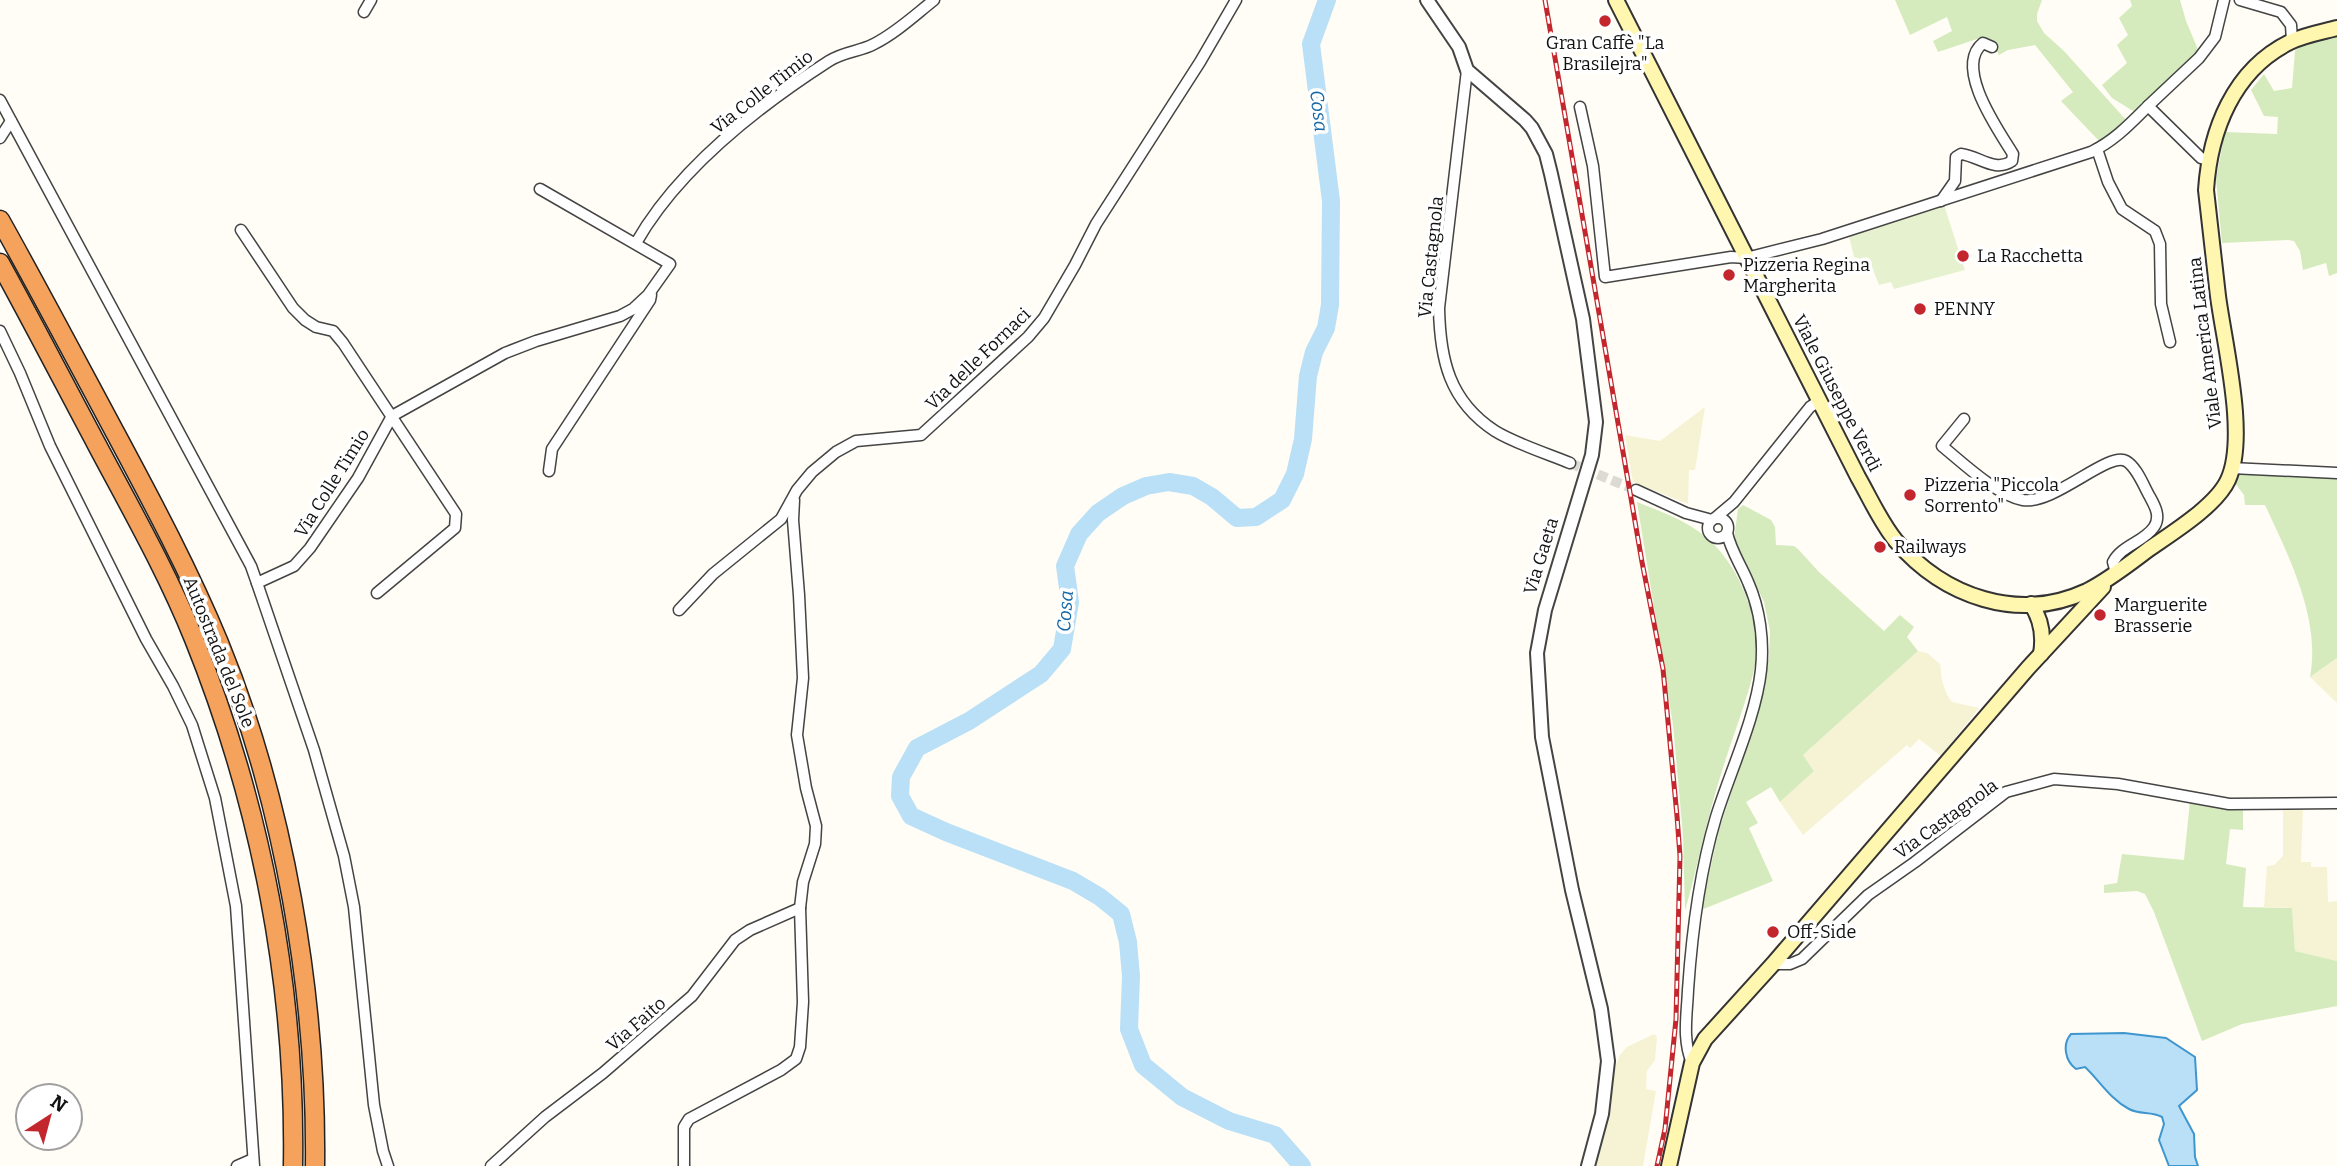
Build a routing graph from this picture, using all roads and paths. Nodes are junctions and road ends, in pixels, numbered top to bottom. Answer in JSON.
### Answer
{"nodes":[{"id":1,"x":371,"y":0,"type":"edge"},
{"id":2,"x":934,"y":0,"type":"edge"},
{"id":3,"x":1236,"y":0,"type":"edge"},
{"id":4,"x":1427,"y":0,"type":"edge"},
{"id":5,"x":1616,"y":0,"type":"edge"},
{"id":6,"x":2224,"y":0,"type":"edge"},
{"id":7,"x":2240,"y":0,"type":"edge"},
{"id":8,"x":364,"y":12,"type":"dead end"},
{"id":9,"x":2337,"y":28,"type":"edge"},
{"id":10,"x":2292,"y":41,"type":"junction"},
{"id":11,"x":1992,"y":47,"type":"dead end"},
{"id":12,"x":1467,"y":71,"type":"junction"},
{"id":13,"x":0,"y":100,"type":"edge"},
{"id":14,"x":2148,"y":106,"type":"junction"},
{"id":15,"x":1580,"y":107,"type":"dead end"},
{"id":16,"x":11,"y":121,"type":"junction"},
{"id":17,"x":0,"y":138,"type":"edge"},
{"id":18,"x":2097,"y":149,"type":"junction"},
{"id":19,"x":2208,"y":160,"type":"junction"},
{"id":20,"x":540,"y":189,"type":"dead end"},
{"id":21,"x":1941,"y":201,"type":"junction"},
{"id":22,"x":0,"y":220,"type":"edge"},
{"id":23,"x":241,"y":230,"type":"dead end"},
{"id":24,"x":636,"y":243,"type":"junction"},
{"id":25,"x":1746,"y":258,"type":"junction"},
{"id":26,"x":0,"y":263,"type":"edge"},
{"id":27,"x":651,"y":290,"type":"junction"},
{"id":28,"x":0,"y":331,"type":"edge"},
{"id":29,"x":2170,"y":342,"type":"dead end"},
{"id":30,"x":1819,"y":401,"type":"junction"},
{"id":31,"x":392,"y":415,"type":"junction"},
{"id":32,"x":1964,"y":419,"type":"dead end"},
{"id":33,"x":1570,"y":463,"type":"tunnel mouth"},
{"id":34,"x":2231,"y":468,"type":"junction"},
{"id":35,"x":548,"y":471,"type":"dead end"},
{"id":36,"x":2337,"y":474,"type":"edge"},
{"id":37,"x":1636,"y":490,"type":"tunnel mouth"},
{"id":38,"x":794,"y":496,"type":"junction"},
{"id":39,"x":1734,"y":502,"type":"junction"},
{"id":40,"x":1686,"y":513,"type":"junction"},
{"id":41,"x":1714,"y":519,"type":"junction"},
{"id":42,"x":1728,"y":530,"type":"junction"},
{"id":43,"x":1712,"y":535,"type":"junction"},
{"id":44,"x":1735,"y":558,"type":"junction"},
{"id":45,"x":2116,"y":573,"type":"junction"},
{"id":46,"x":257,"y":583,"type":"junction"},
{"id":47,"x":377,"y":593,"type":"dead end"},
{"id":48,"x":2062,"y":599,"type":"junction"},
{"id":49,"x":2031,"y":604,"type":"junction"},
{"id":50,"x":679,"y":610,"type":"dead end"},
{"id":51,"x":2069,"y":623,"type":"junction"},
{"id":52,"x":2041,"y":654,"type":"junction"},
{"id":53,"x":2337,"y":803,"type":"edge"},
{"id":54,"x":800,"y":908,"type":"junction"},
{"id":55,"x":1773,"y":964,"type":"junction"},
{"id":56,"x":1692,"y":1063,"type":"junction"},
{"id":57,"x":254,"y":1163,"type":"edge"},
{"id":58,"x":237,"y":1166,"type":"edge"},
{"id":59,"x":293,"y":1166,"type":"edge"},
{"id":60,"x":315,"y":1166,"type":"edge"},
{"id":61,"x":388,"y":1166,"type":"edge"},
{"id":62,"x":491,"y":1166,"type":"edge"},
{"id":63,"x":684,"y":1166,"type":"edge"},
{"id":64,"x":1588,"y":1166,"type":"edge"},
{"id":65,"x":1669,"y":1166,"type":"edge"}],
"edges":[{"from":1,"to":8,"type":"street"},
{"from":2,"to":24,"type":"street","name":"Via Colle Timio"},
{"from":3,"to":38,"type":"street","name":"Via delle Fornaci"},
{"from":4,"to":12,"type":"street","name":"Via Gaeta"},
{"from":5,"to":25,"type":"main road","name":"Viale Giuseppe Verdi"},
{"from":6,"to":14,"type":"street"},
{"from":7,"to":10,"type":"street"},
{"from":9,"to":10,"type":"main road","name":"Viale America Latina"},
{"from":10,"to":19,"type":"main road","name":"Viale America Latina"},
{"from":11,"to":21,"type":"street"},
{"from":12,"to":33,"type":"street","name":"Via Castagnola"},
{"from":12,"to":64,"type":"street","name":"Via Gaeta"},
{"from":13,"to":16,"type":"street"},
{"from":14,"to":18,"type":"street"},
{"from":14,"to":19,"type":"street"},
{"from":15,"to":25,"type":"street"},
{"from":16,"to":17,"type":"street"},
{"from":16,"to":46,"type":"street"},
{"from":18,"to":21,"type":"street"},
{"from":18,"to":29,"type":"street"},
{"from":19,"to":34,"type":"main road","name":"Viale America Latina"},
{"from":20,"to":24,"type":"street"},
{"from":21,"to":25,"type":"street"},
{"from":22,"to":60,"type":"highway","name":"Autostrada del Sole"},
{"from":23,"to":31,"type":"street","name":"Via Colle Timio"},
{"from":24,"to":27,"type":"street"},
{"from":25,"to":30,"type":"main road","name":"Viale Giuseppe Verdi"},
{"from":26,"to":59,"type":"highway","name":"Autostrada del Sole"},
{"from":27,"to":31,"type":"street"},
{"from":27,"to":35,"type":"street"},
{"from":28,"to":57,"type":"street"},
{"from":30,"to":39,"type":"street"},
{"from":30,"to":49,"type":"main road","name":"Viale Giuseppe Verdi"},
{"from":31,"to":46,"type":"street","name":"Via Colle Timio"},
{"from":31,"to":47,"type":"street","name":"Via Colle Timio"},
{"from":32,"to":45,"type":"street"},
{"from":34,"to":36,"type":"street"},
{"from":34,"to":45,"type":"main road","name":"Viale America Latina"},
{"from":37,"to":40,"type":"street"},
{"from":38,"to":50,"type":"street","name":"Via delle Fornaci"},
{"from":38,"to":54,"type":"street"},
{"from":39,"to":41,"type":"street"},
{"from":39,"to":42,"type":"street"},
{"from":40,"to":41,"type":"street"},
{"from":40,"to":43,"type":"street"},
{"from":41,"to":42,"type":"street"},
{"from":41,"to":43,"type":"street"},
{"from":42,"to":43,"type":"street"},
{"from":42,"to":44,"type":"street"},
{"from":43,"to":44,"type":"street"},
{"from":44,"to":56,"type":"street"},
{"from":45,"to":48,"type":"main road","name":"Viale America Latina"},
{"from":45,"to":51,"type":"main road"},
{"from":46,"to":61,"type":"street"},
{"from":48,"to":49,"type":"main road","name":"Viale America Latina"},
{"from":48,"to":51,"type":"main road"},
{"from":49,"to":52,"type":"main road"},
{"from":51,"to":52,"type":"main road"},
{"from":52,"to":55,"type":"main road"},
{"from":53,"to":55,"type":"street","name":"Via Castagnola"},
{"from":54,"to":62,"type":"street","name":"Via Faito"},
{"from":54,"to":63,"type":"street"},
{"from":55,"to":56,"type":"main road"},
{"from":56,"to":65,"type":"main road"},
{"from":57,"to":58,"type":"street"}]}
